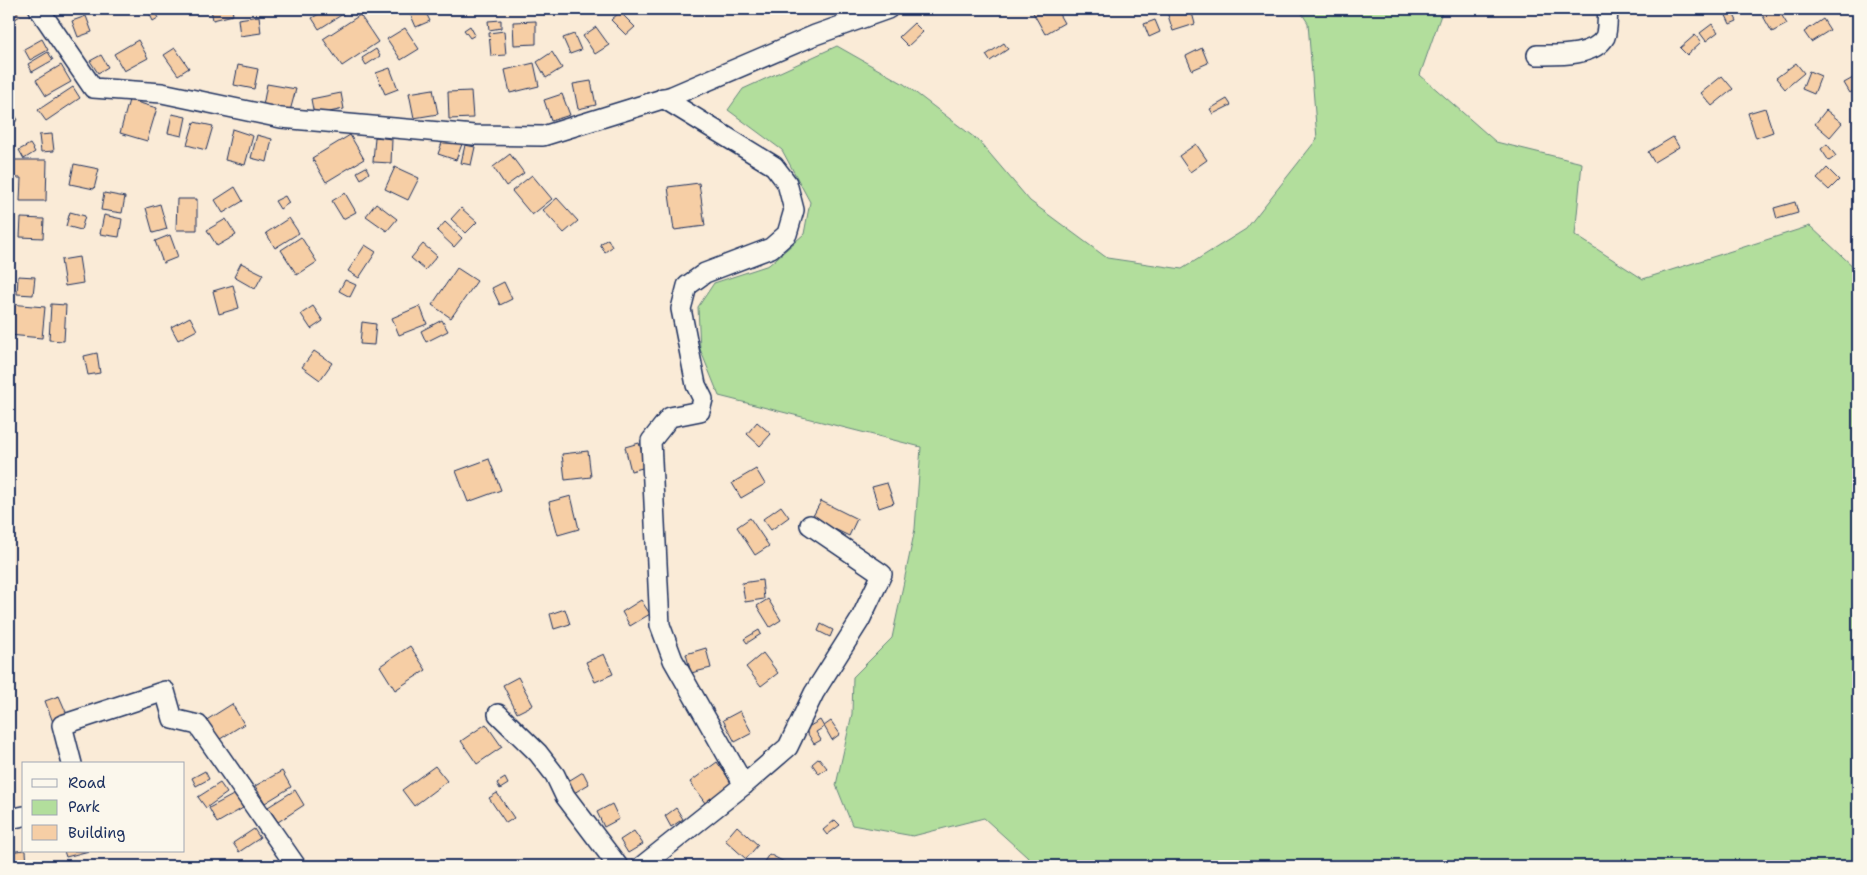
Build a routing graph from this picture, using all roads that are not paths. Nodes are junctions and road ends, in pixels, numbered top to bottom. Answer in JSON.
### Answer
{"nodes":[{"id":1,"x":40,"y":9,"type":"edge"},
{"id":2,"x":888,"y":9,"type":"edge"},
{"id":3,"x":1608,"y":9,"type":"edge"},
{"id":4,"x":1537,"y":55,"type":"dead end"},
{"id":5,"x":664,"y":98,"type":"junction"},
{"id":6,"x":810,"y":525,"type":"dead end"},
{"id":7,"x":498,"y":714,"type":"dead end"},
{"id":8,"x":71,"y":762,"type":"edge"},
{"id":9,"x":744,"y":785,"type":"junction"},
{"id":10,"x":22,"y":816,"type":"edge"},
{"id":11,"x":9,"y":819,"type":"edge"},
{"id":12,"x":296,"y":866,"type":"edge"},
{"id":13,"x":618,"y":866,"type":"edge"},
{"id":14,"x":642,"y":866,"type":"edge"}],
"edges":[{"from":1,"to":5,"type":"street"},
{"from":2,"to":5,"type":"street"},
{"from":3,"to":4,"type":"street"},
{"from":5,"to":9,"type":"street"},
{"from":6,"to":9,"type":"street"},
{"from":7,"to":13,"type":"street"},
{"from":8,"to":12,"type":"street"},
{"from":9,"to":14,"type":"street"},
{"from":10,"to":11,"type":"street"}]}
